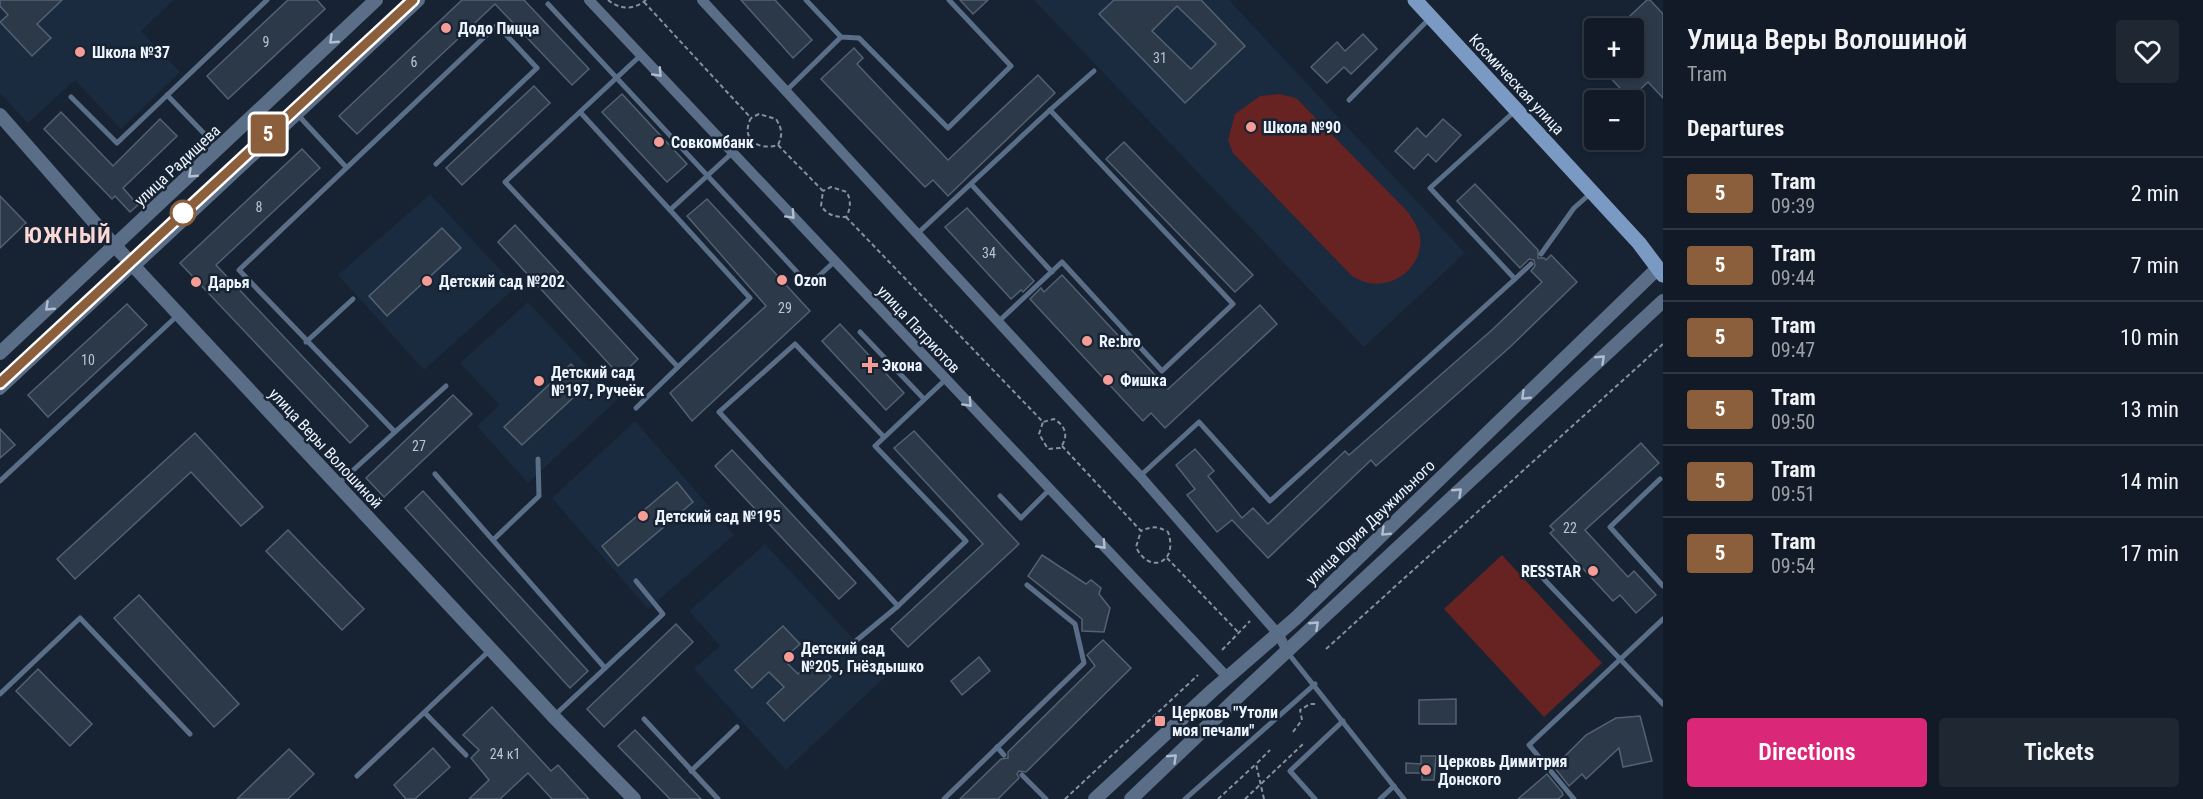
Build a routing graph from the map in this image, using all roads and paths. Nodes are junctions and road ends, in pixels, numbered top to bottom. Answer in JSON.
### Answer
{"nodes":[{"id":1,"x":267,"y":0,"type":"edge"},
{"id":2,"x":376,"y":0,"type":"edge"},
{"id":3,"x":418,"y":0,"type":"edge"},
{"id":4,"x":589,"y":0,"type":"edge"},
{"id":5,"x":608,"y":0,"type":"edge"},
{"id":6,"x":702,"y":0,"type":"edge"},
{"id":7,"x":806,"y":0,"type":"edge"},
{"id":8,"x":949,"y":0,"type":"edge"},
{"id":9,"x":1414,"y":0,"type":"edge"},
{"id":10,"x":645,"y":1,"type":"edge"},
{"id":11,"x":548,"y":4,"type":"dead end"},
{"id":12,"x":1431,"y":17,"type":"junction"},
{"id":13,"x":841,"y":37,"type":"junction"},
{"id":14,"x":641,"y":56,"type":"junction"},
{"id":15,"x":1094,"y":70,"type":"dead end"},
{"id":16,"x":616,"y":78,"type":"junction"},
{"id":17,"x":786,"y":91,"type":"junction"},
{"id":18,"x":167,"y":95,"type":"junction"},
{"id":19,"x":71,"y":97,"type":"dead end"},
{"id":20,"x":1349,"y":100,"type":"dead end"},
{"id":21,"x":1050,"y":110,"type":"junction"},
{"id":22,"x":1516,"y":110,"type":"junction"},
{"id":23,"x":580,"y":112,"type":"junction"},
{"id":24,"x":296,"y":114,"type":"junction"},
{"id":25,"x":0,"y":115,"type":"edge"},
{"id":26,"x":751,"y":118,"type":"junction"},
{"id":27,"x":778,"y":145,"type":"junction"},
{"id":28,"x":218,"y":148,"type":"junction"},
{"id":29,"x":732,"y":153,"type":"junction"},
{"id":30,"x":436,"y":164,"type":"dead end"},
{"id":31,"x":346,"y":167,"type":"junction"},
{"id":32,"x":708,"y":175,"type":"junction"},
{"id":33,"x":971,"y":184,"type":"junction"},
{"id":34,"x":823,"y":191,"type":"junction"},
{"id":35,"x":1592,"y":193,"type":"junction"},
{"id":36,"x":670,"y":210,"type":"junction"},
{"id":37,"x":846,"y":218,"type":"junction"},
{"id":38,"x":917,"y":234,"type":"junction"},
{"id":39,"x":115,"y":246,"type":"junction"},
{"id":40,"x":1541,"y":254,"type":"dead end"},
{"id":41,"x":834,"y":262,"type":"junction"},
{"id":42,"x":1531,"y":264,"type":"dead end"},
{"id":43,"x":133,"y":266,"type":"junction"},
{"id":44,"x":1661,"y":269,"type":"edge"},
{"id":45,"x":1052,"y":272,"type":"junction"},
{"id":46,"x":1515,"y":279,"type":"junction"},
{"id":47,"x":353,"y":299,"type":"dead end"},
{"id":48,"x":1663,"y":301,"type":"edge"},
{"id":49,"x":179,"y":314,"type":"junction"},
{"id":50,"x":998,"y":322,"type":"junction"},
{"id":51,"x":860,"y":332,"type":"dead end"},
{"id":52,"x":306,"y":342,"type":"junction"},
{"id":53,"x":1663,"y":344,"type":"edge"},
{"id":54,"x":0,"y":353,"type":"edge"},
{"id":55,"x":678,"y":367,"type":"junction"},
{"id":56,"x":945,"y":380,"type":"junction"},
{"id":57,"x":446,"y":386,"type":"dead end"},
{"id":58,"x":0,"y":390,"type":"edge"},
{"id":59,"x":924,"y":399,"type":"junction"},
{"id":60,"x":636,"y":408,"type":"dead end"},
{"id":61,"x":1043,"y":422,"type":"junction"},
{"id":62,"x":395,"y":432,"type":"junction"},
{"id":63,"x":884,"y":437,"type":"junction"},
{"id":64,"x":1062,"y":446,"type":"junction"},
{"id":65,"x":538,"y":459,"type":"dead end"},
{"id":66,"x":435,"y":474,"type":"dead end"},
{"id":67,"x":1140,"y":476,"type":"junction"},
{"id":68,"x":1660,"y":479,"type":"dead end"},
{"id":69,"x":0,"y":481,"type":"edge"},
{"id":70,"x":338,"y":484,"type":"junction"},
{"id":71,"x":1050,"y":490,"type":"junction"},
{"id":72,"x":1000,"y":496,"type":"dead end"},
{"id":73,"x":1141,"y":531,"type":"junction"},
{"id":74,"x":493,"y":540,"type":"junction"},
{"id":75,"x":1167,"y":558,"type":"junction"},
{"id":76,"x":1539,"y":574,"type":"dead end"},
{"id":77,"x":636,"y":581,"type":"dead end"},
{"id":78,"x":1027,"y":585,"type":"dead end"},
{"id":79,"x":1663,"y":586,"type":"edge"},
{"id":80,"x":898,"y":606,"type":"junction"},
{"id":81,"x":1663,"y":619,"type":"edge"},
{"id":82,"x":1250,"y":621,"type":"dead end"},
{"id":83,"x":1239,"y":633,"type":"junction"},
{"id":84,"x":1279,"y":635,"type":"junction"},
{"id":85,"x":492,"y":649,"type":"junction"},
{"id":86,"x":1326,"y":649,"type":"dead end"},
{"id":87,"x":845,"y":650,"type":"dead end"},
{"id":88,"x":1222,"y":650,"type":"dead end"},
{"id":89,"x":1287,"y":651,"type":"junction"},
{"id":90,"x":1621,"y":659,"type":"junction"},
{"id":91,"x":605,"y":668,"type":"junction"},
{"id":92,"x":1198,"y":675,"type":"dead end"},
{"id":93,"x":1228,"y":678,"type":"junction"},
{"id":94,"x":1315,"y":684,"type":"junction"},
{"id":95,"x":0,"y":694,"type":"edge"},
{"id":96,"x":1319,"y":704,"type":"dead end"},
{"id":97,"x":1663,"y":704,"type":"edge"},
{"id":98,"x":425,"y":713,"type":"junction"},
{"id":99,"x":553,"y":716,"type":"junction"},
{"id":100,"x":644,"y":719,"type":"dead end"},
{"id":101,"x":1343,"y":721,"type":"junction"},
{"id":102,"x":736,"y":727,"type":"dead end"},
{"id":103,"x":1293,"y":732,"type":"dead end"},
{"id":104,"x":190,"y":734,"type":"dead end"},
{"id":105,"x":1303,"y":744,"type":"dead end"},
{"id":106,"x":997,"y":747,"type":"junction"},
{"id":107,"x":1270,"y":750,"type":"dead end"},
{"id":108,"x":466,"y":755,"type":"dead end"},
{"id":109,"x":1004,"y":755,"type":"dead end"},
{"id":110,"x":1256,"y":764,"type":"junction"},
{"id":111,"x":692,"y":771,"type":"junction"},
{"id":112,"x":1023,"y":775,"type":"dead end"},
{"id":113,"x":357,"y":776,"type":"dead end"},
{"id":114,"x":1261,"y":784,"type":"junction"},
{"id":115,"x":1394,"y":786,"type":"junction"},
{"id":116,"x":634,"y":799,"type":"edge"},
{"id":117,"x":718,"y":799,"type":"edge"},
{"id":118,"x":944,"y":799,"type":"edge"},
{"id":119,"x":1046,"y":799,"type":"edge"},
{"id":120,"x":1065,"y":799,"type":"edge"},
{"id":121,"x":1095,"y":799,"type":"edge"},
{"id":122,"x":1132,"y":799,"type":"edge"},
{"id":123,"x":1185,"y":799,"type":"edge"},
{"id":124,"x":1218,"y":799,"type":"edge"},
{"id":125,"x":1245,"y":799,"type":"edge"},
{"id":126,"x":1264,"y":799,"type":"edge"},
{"id":127,"x":1315,"y":799,"type":"edge"},
{"id":128,"x":1380,"y":799,"type":"edge"},
{"id":129,"x":1404,"y":799,"type":"edge"},
{"id":130,"x":1574,"y":799,"type":"edge"}],
"edges":[{"from":1,"to":18,"type":"lane"},
{"from":2,"to":28,"type":"street","name":"улица Радищева","one_way":true},
{"from":3,"to":24,"type":"street"},
{"from":4,"to":14,"type":"street","name":"улица Патриотов"},
{"from":5,"to":10,"type":"path"},
{"from":6,"to":17,"type":"street"},
{"from":7,"to":13,"type":"lane"},
{"from":8,"to":13,"type":"lane"},
{"from":9,"to":12,"type":"main road","name":"Космическая улица"},
{"from":10,"to":26,"type":"path"},
{"from":11,"to":16,"type":"lane"},
{"from":12,"to":20,"type":"lane"},
{"from":12,"to":22,"type":"main road","name":"Космическая улица"},
{"from":13,"to":17,"type":"lane"},
{"from":14,"to":16,"type":"lane"},
{"from":14,"to":29,"type":"street","name":"улица Патриотов","one_way":true},
{"from":15,"to":21,"type":"lane"},
{"from":16,"to":23,"type":"lane"},
{"from":16,"to":32,"type":"lane"},
{"from":17,"to":38,"type":"street"},
{"from":18,"to":19,"type":"lane"},
{"from":18,"to":28,"type":"lane"},
{"from":21,"to":33,"type":"lane"},
{"from":21,"to":45,"type":"lane"},
{"from":22,"to":35,"type":"main road","name":"Космическая улица"},
{"from":22,"to":46,"type":"lane"},
{"from":23,"to":36,"type":"lane"},
{"from":23,"to":55,"type":"lane"},
{"from":24,"to":31,"type":"lane"},
{"from":24,"to":43,"type":"street"},
{"from":25,"to":39,"type":"street","name":"улица Веры Волошиной"},
{"from":26,"to":27,"type":"path"},
{"from":26,"to":27,"type":"path"},
{"from":27,"to":34,"type":"path"},
{"from":28,"to":39,"type":"street","name":"улица Радищева","one_way":true},
{"from":29,"to":32,"type":"lane"},
{"from":29,"to":41,"type":"street","name":"улица Патриотов","one_way":true},
{"from":30,"to":31,"type":"lane"},
{"from":31,"to":52,"type":"lane"},
{"from":32,"to":36,"type":"lane"},
{"from":32,"to":41,"type":"lane"},
{"from":33,"to":38,"type":"lane"},
{"from":33,"to":45,"type":"lane"},
{"from":34,"to":37,"type":"path"},
{"from":34,"to":37,"type":"path"},
{"from":35,"to":40,"type":"lane"},
{"from":35,"to":44,"type":"main road","name":"Космическая улица"},
{"from":36,"to":55,"type":"lane"},
{"from":37,"to":61,"type":"path"},
{"from":38,"to":50,"type":"street"},
{"from":39,"to":43,"type":"street","name":"улица Веры Волошиной"},
{"from":39,"to":54,"type":"street","name":"улица Радищева","one_way":true},
{"from":41,"to":56,"type":"street","name":"улица Патриотов"},
{"from":42,"to":46,"type":"lane"},
{"from":43,"to":49,"type":"street","name":"улица Веры Волошиной"},
{"from":43,"to":58,"type":"street"},
{"from":44,"to":84,"type":"street","name":"улица Юрия Двужильного","one_way":true},
{"from":45,"to":50,"type":"lane"},
{"from":46,"to":67,"type":"lane"},
{"from":47,"to":52,"type":"lane"},
{"from":89,"to":48,"type":"street","one_way":true},
{"from":49,"to":69,"type":"lane"},
{"from":49,"to":70,"type":"street","name":"улица Веры Волошиной"},
{"from":50,"to":67,"type":"street"},
{"from":51,"to":59,"type":"lane"},
{"from":52,"to":62,"type":"lane"},
{"from":53,"to":86,"type":"path"},
{"from":55,"to":60,"type":"lane"},
{"from":56,"to":59,"type":"lane"},
{"from":56,"to":71,"type":"street","name":"улица Патриотов","one_way":true},
{"from":57,"to":62,"type":"lane"},
{"from":59,"to":63,"type":"lane"},
{"from":61,"to":64,"type":"path"},
{"from":61,"to":64,"type":"path"},
{"from":62,"to":70,"type":"lane"},
{"from":63,"to":80,"type":"lane"},
{"from":63,"to":80,"type":"lane"},
{"from":64,"to":73,"type":"path"},
{"from":65,"to":74,"type":"lane"},
{"from":66,"to":74,"type":"lane"},
{"from":67,"to":84,"type":"street"},
{"from":68,"to":79,"type":"lane"},
{"from":70,"to":85,"type":"street","name":"улица Веры Волошиной"},
{"from":71,"to":72,"type":"lane"},
{"from":71,"to":93,"type":"street","name":"улица Патриотов","one_way":true},
{"from":73,"to":75,"type":"path"},
{"from":73,"to":75,"type":"path"},
{"from":74,"to":91,"type":"lane"},
{"from":75,"to":83,"type":"path"},
{"from":76,"to":90,"type":"lane"},
{"from":77,"to":91,"type":"lane"},
{"from":78,"to":106,"type":"lane"},
{"from":80,"to":87,"type":"lane"},
{"from":81,"to":90,"type":"lane"},
{"from":82,"to":83,"type":"path"},
{"from":83,"to":88,"type":"path"},
{"from":84,"to":89,"type":"street"},
{"from":84,"to":93,"type":"street","name":"улица Юрия Двужильного"},
{"from":85,"to":98,"type":"lane"},
{"from":85,"to":99,"type":"street","name":"улица Веры Волошиной"},
{"from":89,"to":94,"type":"lane"},
{"from":122,"to":89,"type":"street","one_way":true},
{"from":90,"to":97,"type":"lane"},
{"from":90,"to":130,"type":"lane"},
{"from":91,"to":99,"type":"lane"},
{"from":92,"to":120,"type":"path"},
{"from":93,"to":121,"type":"street","name":"улица Юрия Двужильного"},
{"from":94,"to":101,"type":"lane"},
{"from":94,"to":123,"type":"lane"},
{"from":95,"to":104,"type":"lane"},
{"from":96,"to":103,"type":"path"},
{"from":98,"to":108,"type":"lane"},
{"from":98,"to":113,"type":"lane"},
{"from":99,"to":116,"type":"street","name":"улица Веры Волошиной"},
{"from":100,"to":111,"type":"lane"},
{"from":101,"to":115,"type":"lane"},
{"from":101,"to":127,"type":"lane"},
{"from":102,"to":111,"type":"lane"},
{"from":105,"to":114,"type":"path"},
{"from":106,"to":109,"type":"lane"},
{"from":106,"to":118,"type":"lane"},
{"from":107,"to":110,"type":"path"},
{"from":110,"to":114,"type":"path"},
{"from":110,"to":124,"type":"path"},
{"from":111,"to":117,"type":"lane"},
{"from":112,"to":119,"type":"lane"},
{"from":114,"to":125,"type":"path"},
{"from":114,"to":126,"type":"path"},
{"from":115,"to":128,"type":"lane"},
{"from":115,"to":129,"type":"lane"}]}
